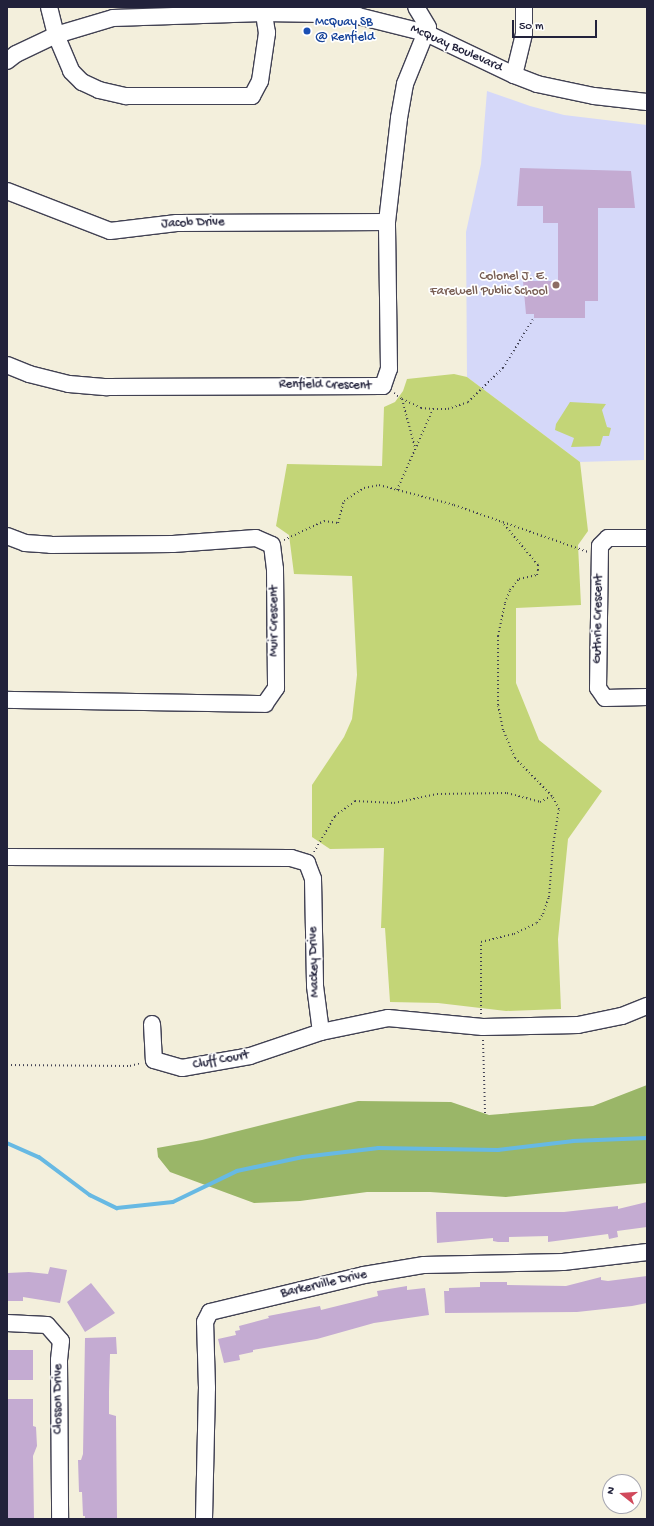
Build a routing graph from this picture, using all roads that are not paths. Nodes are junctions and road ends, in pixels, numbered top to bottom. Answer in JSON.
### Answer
{"nodes":[{"id":1,"x":49,"y":7,"type":"edge"},
{"id":2,"x":416,"y":7,"type":"edge"},
{"id":3,"x":524,"y":7,"type":"edge"},
{"id":4,"x":263,"y":10,"type":"edge"},
{"id":5,"x":426,"y":33,"type":"junction"},
{"id":6,"x":56,"y":35,"type":"junction"},
{"id":7,"x":7,"y":61,"type":"edge"},
{"id":8,"x":514,"y":75,"type":"junction"},
{"id":9,"x":647,"y":102,"type":"edge"},
{"id":10,"x":7,"y":191,"type":"edge"},
{"id":11,"x":387,"y":222,"type":"junction"},
{"id":12,"x":7,"y":365,"type":"edge"},
{"id":13,"x":7,"y":536,"type":"edge"},
{"id":14,"x":647,"y":538,"type":"edge"},
{"id":15,"x":647,"y":697,"type":"edge"},
{"id":16,"x":7,"y":700,"type":"edge"},
{"id":17,"x":7,"y":857,"type":"edge"},
{"id":18,"x":647,"y":1006,"type":"edge"},
{"id":19,"x":152,"y":1024,"type":"dead end"},
{"id":20,"x":321,"y":1032,"type":"junction"},
{"id":21,"x":647,"y":1252,"type":"edge"},
{"id":22,"x":7,"y":1323,"type":"edge"},
{"id":23,"x":60,"y":1519,"type":"edge"},
{"id":24,"x":204,"y":1519,"type":"edge"}],
"edges":[{"from":1,"to":6,"type":"street"},
{"from":2,"to":5,"type":"street"},
{"from":3,"to":8,"type":"street"},
{"from":4,"to":5,"type":"street","name":"McQuay Boulevard"},
{"from":4,"to":6,"type":"street","name":"McQuay Boulevard"},
{"from":4,"to":6,"type":"street"},
{"from":5,"to":8,"type":"street","name":"McQuay Boulevard"},
{"from":5,"to":11,"type":"street","name":"Renfield Crescent"},
{"from":6,"to":7,"type":"street","name":"McQuay Boulevard"},
{"from":8,"to":9,"type":"street","name":"McQuay Boulevard"},
{"from":10,"to":11,"type":"street","name":"Jacob Drive"},
{"from":11,"to":12,"type":"street","name":"Renfield Crescent"},
{"from":13,"to":16,"type":"street","name":"Muir Crescent"},
{"from":14,"to":15,"type":"street","name":"Guthrie Crescent"},
{"from":17,"to":20,"type":"street","name":"Mackey Drive"},
{"from":18,"to":20,"type":"street"},
{"from":19,"to":20,"type":"street","name":"Cluff Court"},
{"from":21,"to":24,"type":"street","name":"Barkerville Drive"},
{"from":22,"to":23,"type":"street","name":"Closson Drive"}]}
